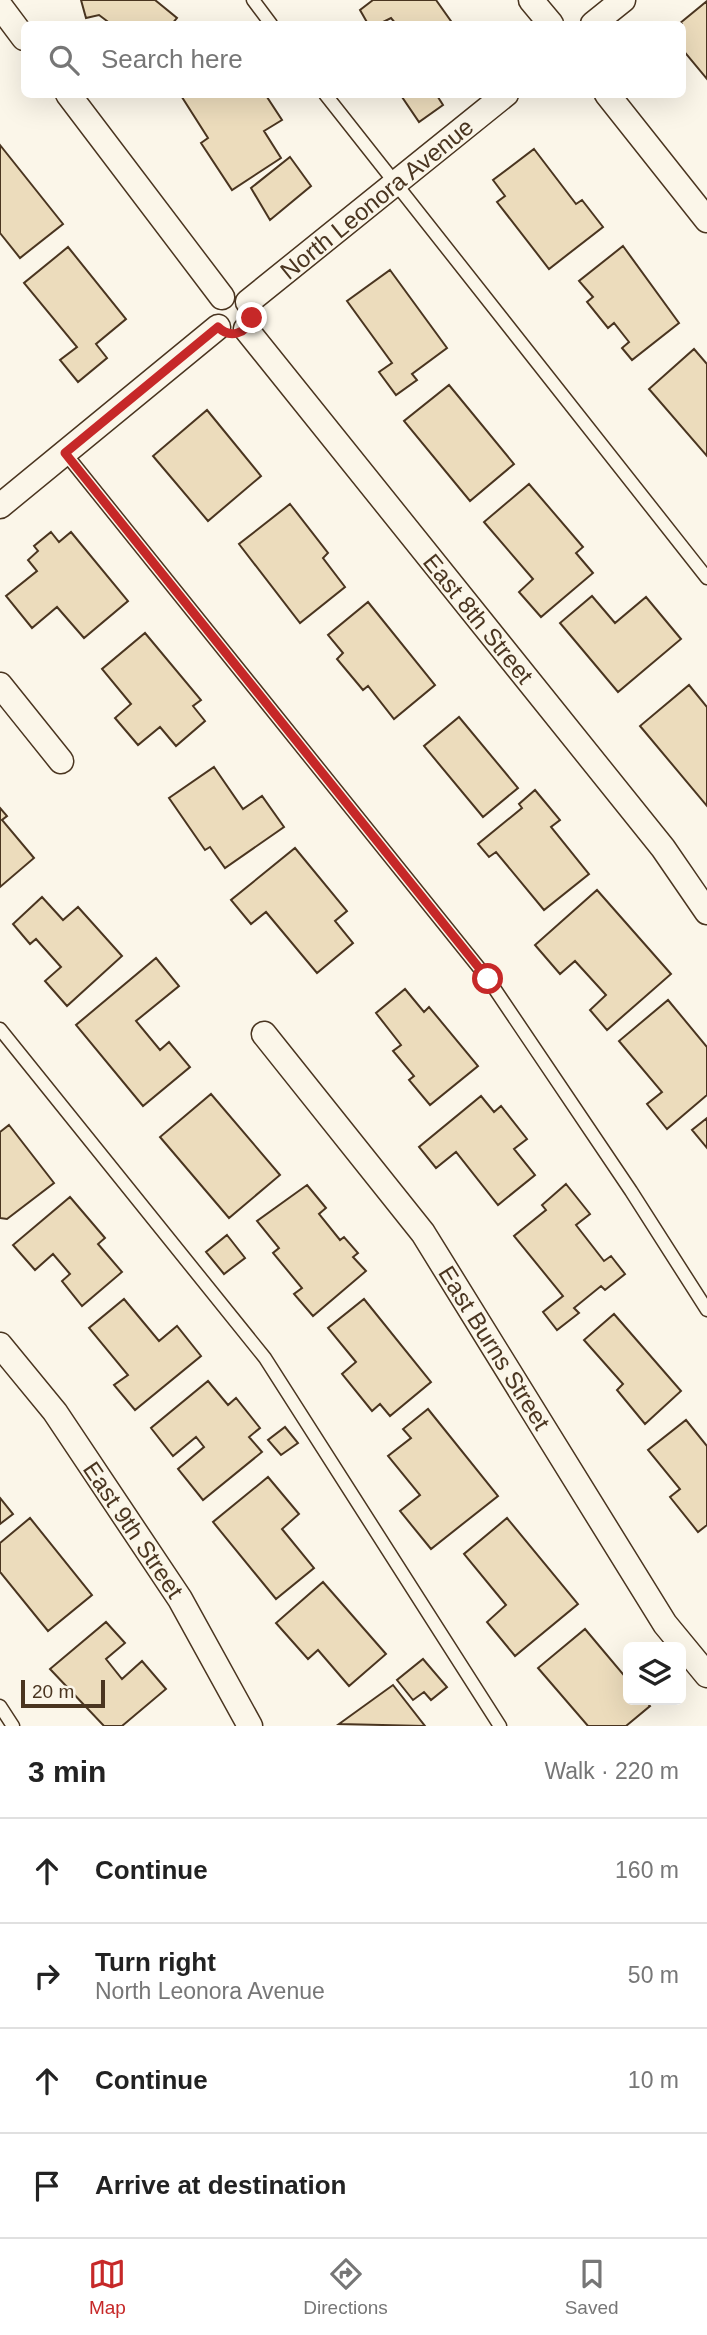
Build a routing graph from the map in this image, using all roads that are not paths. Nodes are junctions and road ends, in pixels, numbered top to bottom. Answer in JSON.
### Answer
{"nodes":[{"id":1,"x":253,"y":0,"type":"edge"},
{"id":2,"x":531,"y":0,"type":"edge"},
{"id":3,"x":623,"y":0,"type":"edge"},
{"id":4,"x":0,"y":6,"type":"edge"},
{"id":5,"x":269,"y":21,"type":"edge"},
{"id":6,"x":548,"y":21,"type":"edge"},
{"id":7,"x":597,"y":21,"type":"edge"},
{"id":8,"x":21,"y":34,"type":"edge"},
{"id":9,"x":71,"y":98,"type":"edge"},
{"id":10,"x":328,"y":98,"type":"edge"},
{"id":11,"x":501,"y":98,"type":"edge"},
{"id":12,"x":610,"y":98,"type":"edge"},
{"id":13,"x":394,"y":185,"type":"junction"},
{"id":14,"x":707,"y":220,"type":"edge"},
{"id":15,"x":222,"y":297,"type":"junction"},
{"id":16,"x":248,"y":302,"type":"junction"},
{"id":17,"x":218,"y":327,"type":"junction"},
{"id":18,"x":246,"y":329,"type":"junction"},
{"id":19,"x":65,"y":453,"type":"junction"},
{"id":20,"x":0,"y":506,"type":"edge"},
{"id":21,"x":707,"y":578,"type":"edge"},
{"id":22,"x":0,"y":685,"type":"edge"},
{"id":23,"x":61,"y":761,"type":"dead end"},
{"id":24,"x":707,"y":912,"type":"edge"},
{"id":25,"x":0,"y":1029,"type":"edge"},
{"id":26,"x":264,"y":1034,"type":"dead end"},
{"id":27,"x":707,"y":1310,"type":"edge"},
{"id":28,"x":0,"y":1345,"type":"edge"},
{"id":29,"x":707,"y":1675,"type":"edge"},
{"id":30,"x":0,"y":1706,"type":"edge"},
{"id":31,"x":13,"y":1726,"type":"edge"},
{"id":32,"x":250,"y":1726,"type":"edge"},
{"id":33,"x":500,"y":1726,"type":"edge"}],
"edges":[{"from":1,"to":5,"type":"lane"},
{"from":2,"to":6,"type":"street"},
{"from":3,"to":7,"type":"street"},
{"from":4,"to":8,"type":"street"},
{"from":9,"to":15,"type":"street"},
{"from":10,"to":13,"type":"lane"},
{"from":11,"to":13,"type":"street","name":"North Leonora Avenue"},
{"from":12,"to":14,"type":"street"},
{"from":13,"to":16,"type":"street","name":"North Leonora Avenue"},
{"from":13,"to":21,"type":"lane"},
{"from":15,"to":16,"type":"street"},
{"from":15,"to":17,"type":"street"},
{"from":16,"to":18,"type":"street"},
{"from":17,"to":18,"type":"street"},
{"from":17,"to":19,"type":"street"},
{"from":18,"to":24,"type":"street","name":"East 8th Street"},
{"from":19,"to":20,"type":"street"},
{"from":19,"to":27,"type":"lane"},
{"from":22,"to":23,"type":"street"},
{"from":25,"to":33,"type":"lane"},
{"from":26,"to":29,"type":"street","name":"East Burns Street"},
{"from":28,"to":32,"type":"street","name":"East 9th Street"},
{"from":30,"to":31,"type":"lane"}]}
